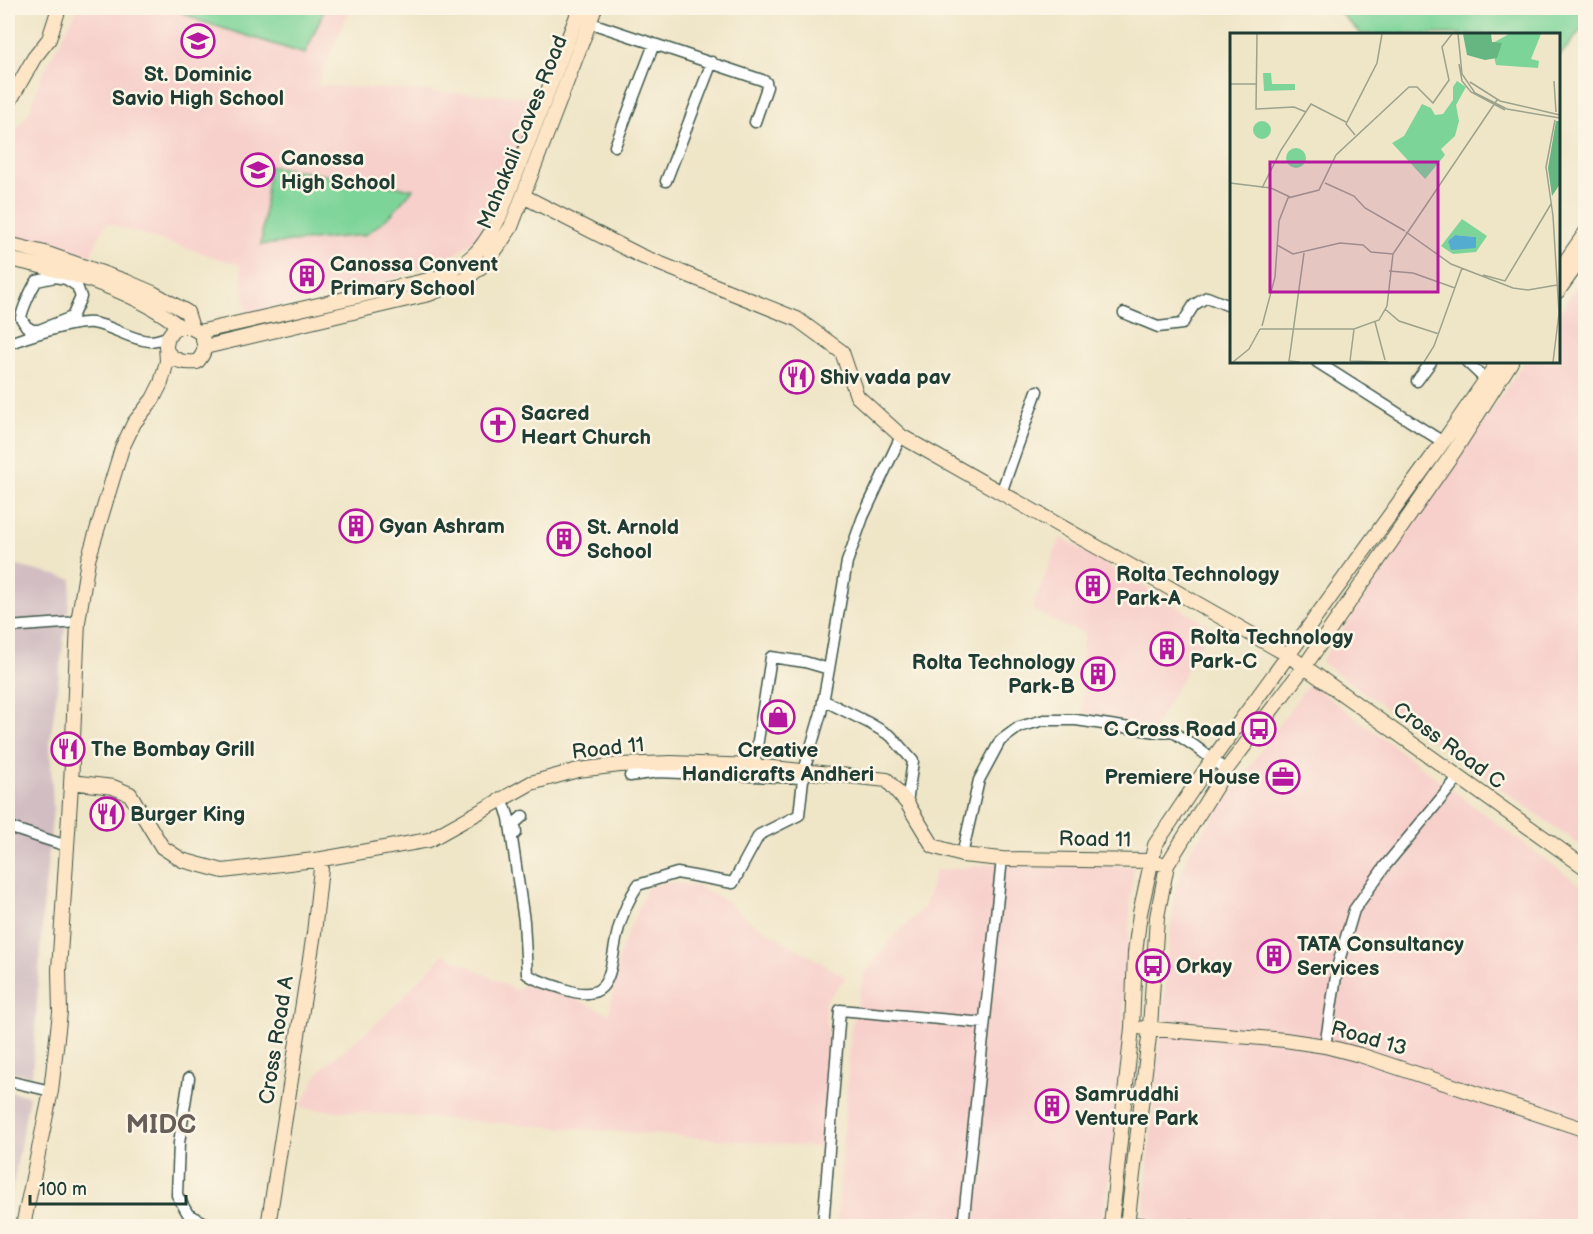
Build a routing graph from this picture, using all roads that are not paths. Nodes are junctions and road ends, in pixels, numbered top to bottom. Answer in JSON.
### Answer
{"nodes":[{"id":1,"x":59,"y":8,"type":"edge"},
{"id":2,"x":595,"y":8,"type":"edge"},
{"id":3,"x":582,"y":16,"type":"edge"},
{"id":4,"x":654,"y":44,"type":"junction"},
{"id":5,"x":712,"y":62,"type":"junction"},
{"id":6,"x":8,"y":104,"type":"edge"},
{"id":7,"x":754,"y":122,"type":"dead end"},
{"id":8,"x":615,"y":146,"type":"dead end"},
{"id":9,"x":666,"y":181,"type":"dead end"},
{"id":10,"x":523,"y":196,"type":"junction"},
{"id":11,"x":1586,"y":232,"type":"edge"},
{"id":12,"x":8,"y":244,"type":"edge"},
{"id":13,"x":1586,"y":252,"type":"edge"},
{"id":14,"x":8,"y":259,"type":"edge"},
{"id":15,"x":1560,"y":269,"type":"edge"},
{"id":16,"x":66,"y":277,"type":"junction"},
{"id":17,"x":1560,"y":288,"type":"edge"},
{"id":18,"x":1230,"y":306,"type":"edge"},
{"id":19,"x":1124,"y":313,"type":"dead end"},
{"id":20,"x":70,"y":322,"type":"junction"},
{"id":21,"x":190,"y":329,"type":"junction"},
{"id":22,"x":168,"y":337,"type":"junction"},
{"id":23,"x":8,"y":345,"type":"edge"},
{"id":24,"x":205,"y":347,"type":"junction"},
{"id":25,"x":168,"y":353,"type":"junction"},
{"id":26,"x":191,"y":363,"type":"junction"},
{"id":27,"x":1319,"y":363,"type":"edge"},
{"id":28,"x":1430,"y":363,"type":"edge"},
{"id":29,"x":1468,"y":363,"type":"edge"},
{"id":30,"x":1495,"y":363,"type":"edge"},
{"id":31,"x":1510,"y":363,"type":"edge"},
{"id":32,"x":1486,"y":380,"type":"junction"},
{"id":33,"x":1417,"y":381,"type":"dead end"},
{"id":34,"x":161,"y":383,"type":"junction"},
{"id":35,"x":1037,"y":391,"type":"dead end"},
{"id":36,"x":901,"y":436,"type":"junction"},
{"id":37,"x":1443,"y":442,"type":"junction"},
{"id":38,"x":1001,"y":493,"type":"junction"},
{"id":39,"x":78,"y":622,"type":"junction"},
{"id":40,"x":8,"y":627,"type":"edge"},
{"id":41,"x":1288,"y":655,"type":"junction"},
{"id":42,"x":1304,"y":667,"type":"junction"},
{"id":43,"x":829,"y":669,"type":"junction"},
{"id":44,"x":823,"y":700,"type":"junction"},
{"id":45,"x":1212,"y":760,"type":"junction"},
{"id":46,"x":754,"y":766,"type":"junction"},
{"id":47,"x":1226,"y":770,"type":"junction"},
{"id":48,"x":804,"y":775,"type":"junction"},
{"id":49,"x":630,"y":776,"type":"dead end"},
{"id":50,"x":1458,"y":778,"type":"junction"},
{"id":51,"x":71,"y":782,"type":"junction"},
{"id":52,"x":503,"y":800,"type":"junction"},
{"id":53,"x":907,"y":803,"type":"junction"},
{"id":54,"x":523,"y":816,"type":"dead end"},
{"id":55,"x":8,"y":827,"type":"edge"},
{"id":56,"x":67,"y":846,"type":"junction"},
{"id":57,"x":962,"y":855,"type":"junction"},
{"id":58,"x":322,"y":859,"type":"junction"},
{"id":59,"x":1002,"y":859,"type":"junction"},
{"id":60,"x":1151,"y":861,"type":"junction"},
{"id":61,"x":1167,"y":865,"type":"junction"},
{"id":62,"x":1586,"y":868,"type":"edge"},
{"id":63,"x":524,"y":922,"type":"junction"},
{"id":64,"x":984,"y":1023,"type":"junction"},
{"id":65,"x":1132,"y":1029,"type":"junction"},
{"id":66,"x":1150,"y":1029,"type":"junction"},
{"id":67,"x":1325,"y":1046,"type":"junction"},
{"id":68,"x":189,"y":1078,"type":"dead end"},
{"id":69,"x":8,"y":1081,"type":"edge"},
{"id":70,"x":51,"y":1091,"type":"junction"},
{"id":71,"x":1586,"y":1130,"type":"edge"},
{"id":72,"x":1111,"y":1224,"type":"edge"},
{"id":73,"x":1128,"y":1224,"type":"edge"},
{"id":74,"x":210,"y":1226,"type":"edge"},
{"id":75,"x":23,"y":1227,"type":"edge"},
{"id":76,"x":267,"y":1227,"type":"edge"},
{"id":77,"x":823,"y":1227,"type":"edge"},
{"id":78,"x":963,"y":1227,"type":"edge"},
{"id":79,"x":1193,"y":1227,"type":"edge"}],
"edges":[{"from":1,"to":6,"type":"main road"},
{"from":2,"to":3,"type":"main road","name":"Mahakali Caves Road"},
{"from":3,"to":4,"type":"street"},
{"from":3,"to":10,"type":"main road","name":"Mahakali Caves Road"},
{"from":3,"to":21,"type":"main road","name":"Mahakali Caves Road"},
{"from":4,"to":5,"type":"street"},
{"from":4,"to":8,"type":"street"},
{"from":5,"to":7,"type":"street"},
{"from":5,"to":9,"type":"street"},
{"from":10,"to":24,"type":"main road","name":"Mahakali Caves Road"},
{"from":10,"to":36,"type":"main road","name":"Cross Road C"},
{"from":11,"to":15,"type":"main road"},
{"from":12,"to":21,"type":"main road"},
{"from":13,"to":17,"type":"main road"},
{"from":14,"to":16,"type":"main road"},
{"from":16,"to":20,"type":"street"},
{"from":16,"to":20,"type":"street"},
{"from":16,"to":21,"type":"main road"},
{"from":18,"to":19,"type":"street"},
{"from":20,"to":22,"type":"street"},
{"from":20,"to":23,"type":"street"},
{"from":21,"to":22,"type":"main road"},
{"from":21,"to":24,"type":"main road"},
{"from":22,"to":25,"type":"main road"},
{"from":24,"to":26,"type":"main road"},
{"from":25,"to":26,"type":"main road"},
{"from":25,"to":34,"type":"main road"},
{"from":26,"to":34,"type":"main road"},
{"from":27,"to":37,"type":"street"},
{"from":28,"to":33,"type":"street"},
{"from":29,"to":32,"type":"street"},
{"from":30,"to":32,"type":"main road"},
{"from":31,"to":42,"type":"main road"},
{"from":32,"to":37,"type":"main road"},
{"from":34,"to":39,"type":"main road"},
{"from":35,"to":38,"type":"street"},
{"from":36,"to":38,"type":"main road","name":"Cross Road C"},
{"from":36,"to":43,"type":"street"},
{"from":37,"to":41,"type":"main road"},
{"from":38,"to":41,"type":"main road","name":"Cross Road C"},
{"from":39,"to":40,"type":"street"},
{"from":39,"to":51,"type":"main road"},
{"from":41,"to":42,"type":"main road","name":"Cross Road C"},
{"from":41,"to":45,"type":"main road"},
{"from":42,"to":47,"type":"main road"},
{"from":42,"to":50,"type":"main road","name":"Cross Road C"},
{"from":43,"to":44,"type":"street"},
{"from":43,"to":46,"type":"street"},
{"from":44,"to":48,"type":"street"},
{"from":44,"to":53,"type":"street"},
{"from":45,"to":47,"type":"street"},
{"from":45,"to":57,"type":"street"},
{"from":45,"to":60,"type":"main road"},
{"from":46,"to":48,"type":"main road","name":"Road 11"},
{"from":46,"to":52,"type":"main road","name":"Road 11"},
{"from":47,"to":61,"type":"main road"},
{"from":48,"to":49,"type":"street"},
{"from":48,"to":53,"type":"main road","name":"Road 11"},
{"from":48,"to":63,"type":"street"},
{"from":50,"to":62,"type":"main road","name":"Cross Road C"},
{"from":50,"to":67,"type":"street"},
{"from":51,"to":56,"type":"main road"},
{"from":51,"to":58,"type":"main road","name":"Road 11"},
{"from":52,"to":58,"type":"main road","name":"Road 11"},
{"from":52,"to":63,"type":"street"},
{"from":53,"to":57,"type":"main road","name":"Road 11"},
{"from":54,"to":63,"type":"street"},
{"from":55,"to":56,"type":"street"},
{"from":56,"to":70,"type":"main road"},
{"from":57,"to":59,"type":"main road","name":"Road 11"},
{"from":58,"to":76,"type":"main road","name":"Cross Road A"},
{"from":59,"to":60,"type":"main road","name":"Road 11"},
{"from":59,"to":64,"type":"street"},
{"from":60,"to":61,"type":"main road","name":"Road 11"},
{"from":60,"to":65,"type":"main road"},
{"from":61,"to":66,"type":"main road"},
{"from":64,"to":77,"type":"street"},
{"from":64,"to":78,"type":"street"},
{"from":65,"to":66,"type":"main road","name":"Road 13"},
{"from":65,"to":72,"type":"main road"},
{"from":66,"to":67,"type":"main road","name":"Road 13"},
{"from":66,"to":73,"type":"main road"},
{"from":67,"to":71,"type":"main road","name":"Road 13"},
{"from":68,"to":74,"type":"street"},
{"from":69,"to":70,"type":"street"},
{"from":70,"to":75,"type":"main road"},
{"from":72,"to":73,"type":"street"},
{"from":73,"to":79,"type":"street"}]}
